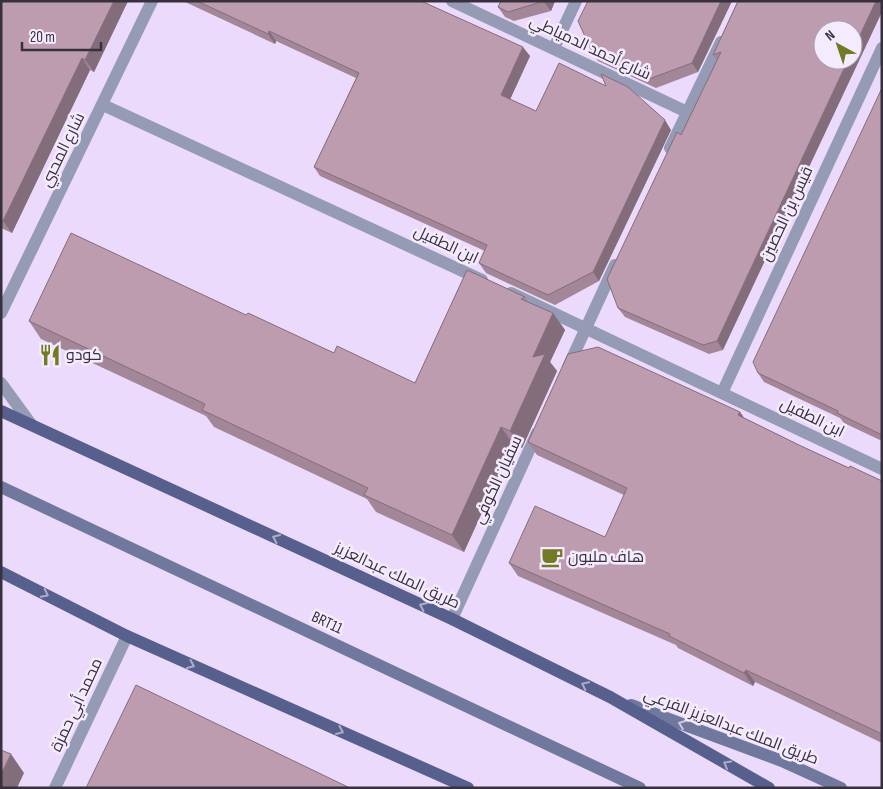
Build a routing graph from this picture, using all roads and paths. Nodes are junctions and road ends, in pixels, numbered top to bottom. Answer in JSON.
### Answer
{"nodes":[{"id":1,"x":152,"y":1,"type":"edge"},
{"id":2,"x":452,"y":1,"type":"edge"},
{"id":3,"x":576,"y":1,"type":"edge"},
{"id":4,"x":728,"y":27,"type":"edge"},
{"id":5,"x":554,"y":48,"type":"junction"},
{"id":6,"x":882,"y":48,"type":"edge"},
{"id":7,"x":103,"y":105,"type":"junction"},
{"id":8,"x":687,"y":112,"type":"junction"},
{"id":9,"x":666,"y":157,"type":"edge"},
{"id":10,"x":620,"y":256,"type":"edge"},
{"id":11,"x":1,"y":313,"type":"edge"},
{"id":12,"x":586,"y":328,"type":"junction"},
{"id":13,"x":561,"y":381,"type":"edge"},
{"id":14,"x":1,"y":383,"type":"edge"},
{"id":15,"x":722,"y":393,"type":"junction"},
{"id":16,"x":1,"y":411,"type":"edge"},
{"id":17,"x":31,"y":424,"type":"junction"},
{"id":18,"x":541,"y":425,"type":"edge"},
{"id":19,"x":882,"y":469,"type":"edge"},
{"id":20,"x":1,"y":487,"type":"edge"},
{"id":21,"x":1,"y":572,"type":"edge"},
{"id":22,"x":452,"y":620,"type":"junction"},
{"id":23,"x":127,"y":636,"type":"junction"},
{"id":24,"x":610,"y":697,"type":"junction"},
{"id":25,"x":56,"y":788,"type":"edge"},
{"id":26,"x":468,"y":788,"type":"edge"},
{"id":27,"x":640,"y":788,"type":"edge"},
{"id":28,"x":769,"y":788,"type":"edge"},
{"id":29,"x":840,"y":788,"type":"edge"}],
"edges":[{"from":1,"to":7,"type":"street","name":"شارع المحبي"},
{"from":2,"to":5,"type":"street","name":"شارع أحمد الدمياطي"},
{"from":3,"to":5,"type":"street"},
{"from":4,"to":8,"type":"street"},
{"from":5,"to":8,"type":"street","name":"شارع أحمد الدمياطي"},
{"from":6,"to":15,"type":"street","name":"قيس بن الحصين"},
{"from":7,"to":11,"type":"street","name":"شارع المحبي"},
{"from":7,"to":12,"type":"street","name":"ابن الطفيل"},
{"from":8,"to":9,"type":"street"},
{"from":10,"to":12,"type":"street"},
{"from":12,"to":13,"type":"street"},
{"from":12,"to":15,"type":"street","name":"ابن الطفيل"},
{"from":14,"to":17,"type":"street"},
{"from":15,"to":19,"type":"street","name":"ابن الطفيل"},
{"from":16,"to":17,"type":"main road","name":"طريق الملك عبدالعزيز"},
{"from":22,"to":17,"type":"main road","name":"طريق الملك عبدالعزيز","one_way":true},
{"from":18,"to":22,"type":"street","name":"سفيان الكوفي"},
{"from":20,"to":27,"type":"main road","name":"BRT11"},
{"from":21,"to":23,"type":"main road","one_way":true},
{"from":24,"to":22,"type":"main road","name":"طريق الملك عبدالعزيز","one_way":true},
{"from":23,"to":25,"type":"street","name":"محمد أبي حمزة"},
{"from":23,"to":26,"type":"main road","one_way":true},
{"from":28,"to":24,"type":"main road","name":"طريق الملك عبدالعزيز","one_way":true},
{"from":29,"to":24,"type":"main road","name":"طريق الملك عبدالعزيز الفرعي","one_way":true}]}
